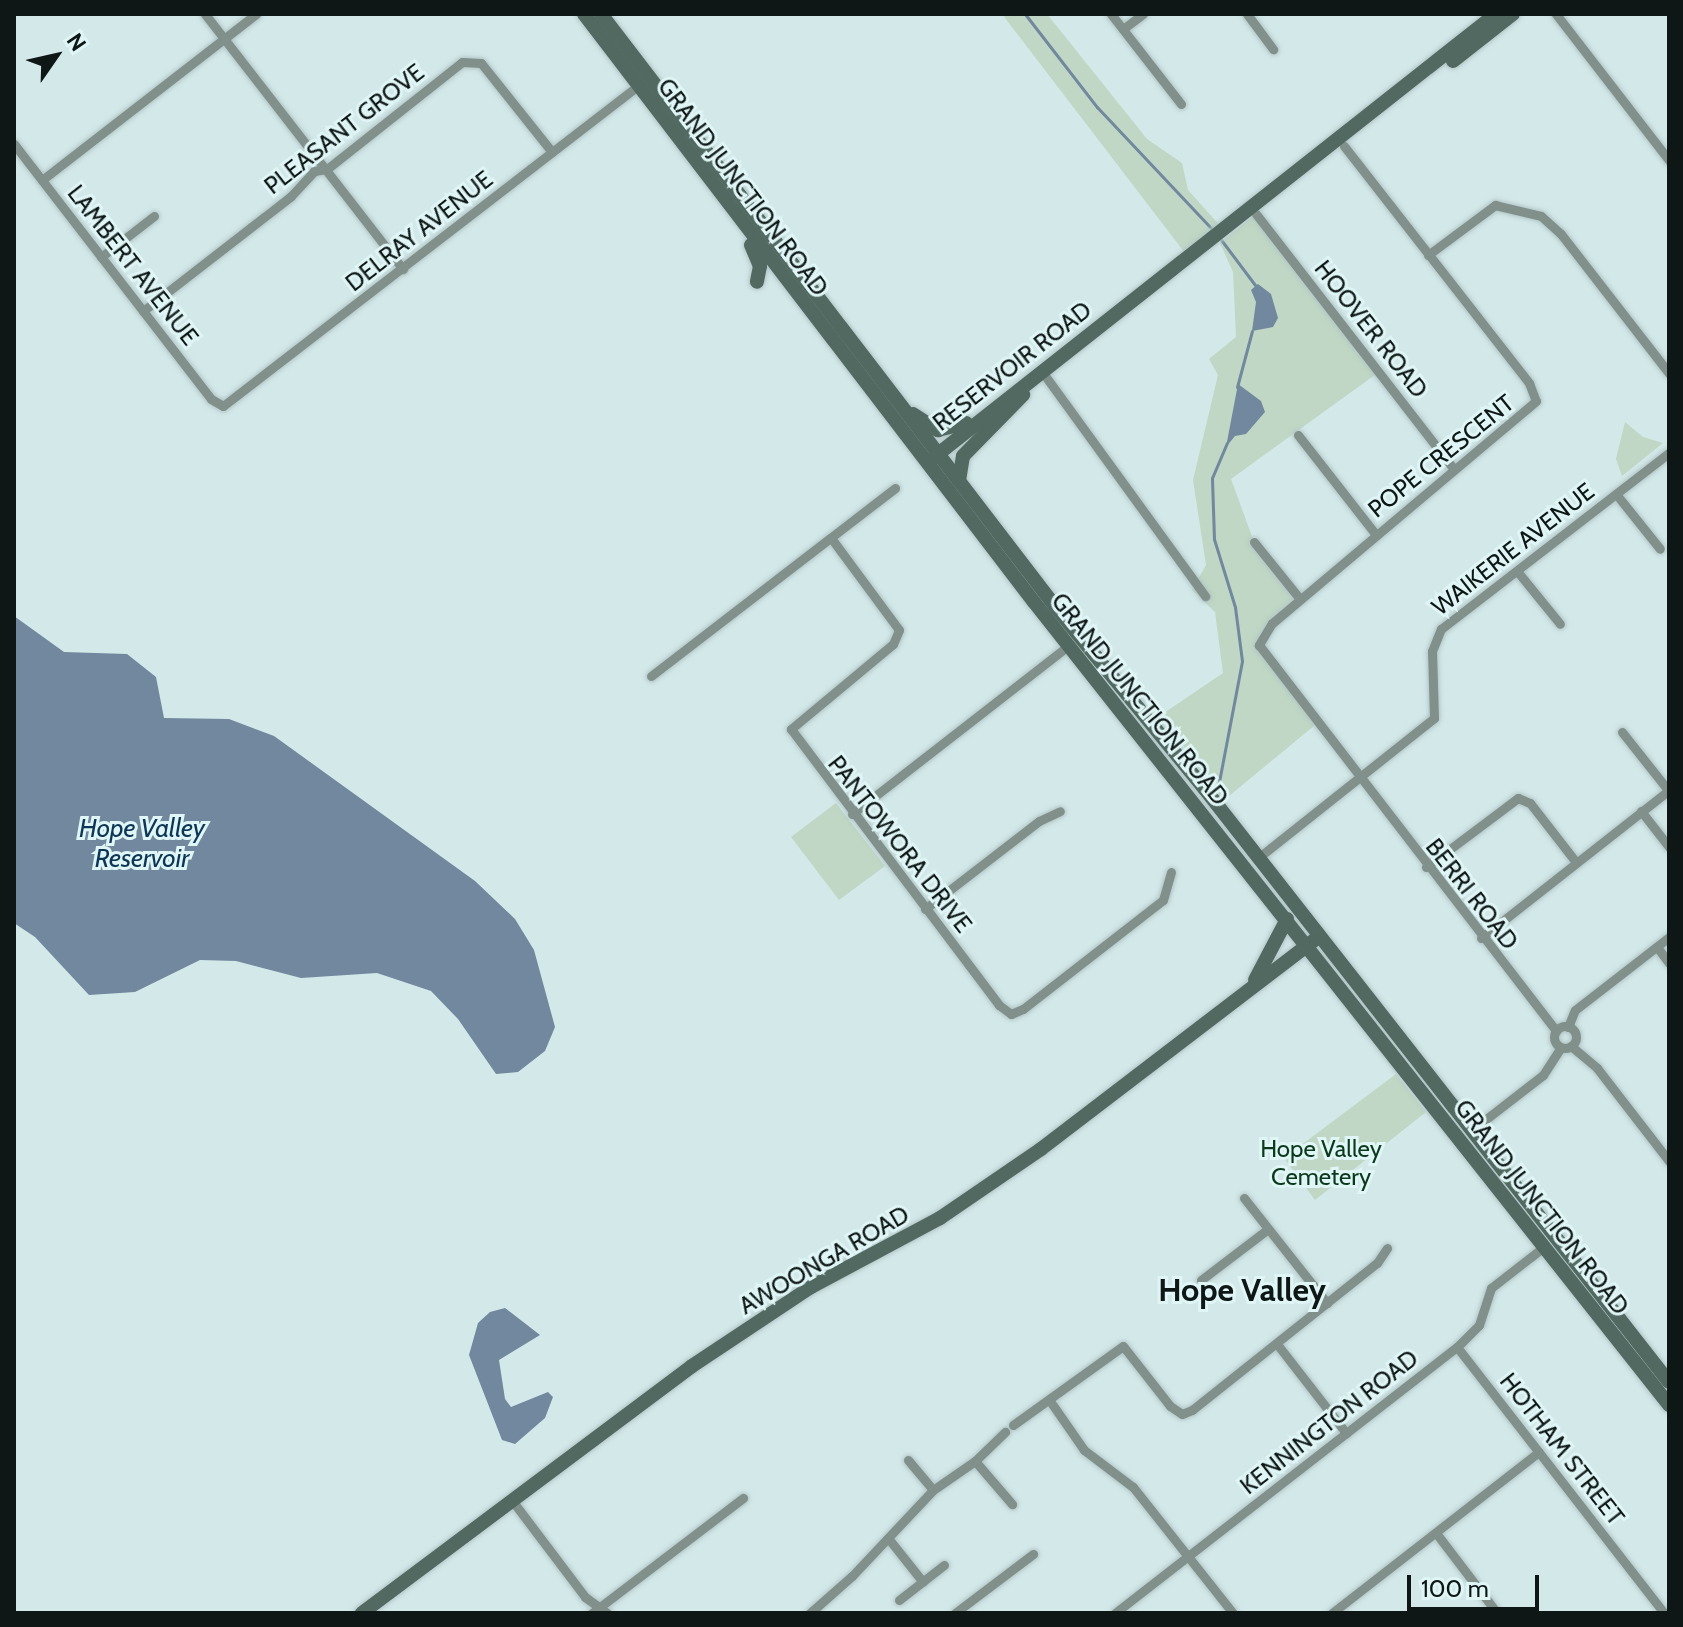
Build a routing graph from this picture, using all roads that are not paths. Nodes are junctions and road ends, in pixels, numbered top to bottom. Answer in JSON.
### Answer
{"nodes":[{"id":1,"x":205,"y":14,"type":"edge"},
{"id":2,"x":256,"y":14,"type":"edge"},
{"id":3,"x":585,"y":14,"type":"edge"},
{"id":4,"x":601,"y":14,"type":"edge"},
{"id":5,"x":1111,"y":14,"type":"edge"},
{"id":6,"x":1143,"y":14,"type":"edge"},
{"id":7,"x":1247,"y":14,"type":"edge"},
{"id":8,"x":1496,"y":14,"type":"edge"},
{"id":9,"x":1513,"y":14,"type":"edge"},
{"id":10,"x":1556,"y":14,"type":"edge"},
{"id":11,"x":1123,"y":29,"type":"junction"},
{"id":12,"x":224,"y":38,"type":"junction"},
{"id":13,"x":1273,"y":49,"type":"dead end"},
{"id":14,"x":644,"y":81,"type":"junction"},
{"id":15,"x":1181,"y":104,"type":"dead end"},
{"id":16,"x":1341,"y":143,"type":"junction"},
{"id":17,"x":14,"y":144,"type":"edge"},
{"id":18,"x":552,"y":152,"type":"junction"},
{"id":19,"x":1669,"y":160,"type":"edge"},
{"id":20,"x":327,"y":169,"type":"junction"},
{"id":21,"x":42,"y":180,"type":"junction"},
{"id":22,"x":1254,"y":211,"type":"junction"},
{"id":23,"x":154,"y":216,"type":"dead end"},
{"id":24,"x":738,"y":216,"type":"junction"},
{"id":25,"x":1428,"y":255,"type":"junction"},
{"id":26,"x":101,"y":257,"type":"junction"},
{"id":27,"x":403,"y":269,"type":"junction"},
{"id":28,"x":788,"y":269,"type":"junction"},
{"id":29,"x":757,"y":282,"type":"dead end"},
{"id":30,"x":143,"y":311,"type":"junction"},
{"id":31,"x":1668,"y":369,"type":"edge"},
{"id":32,"x":1043,"y":374,"type":"junction"},
{"id":33,"x":1023,"y":394,"type":"junction"},
{"id":34,"x":895,"y":398,"type":"junction"},
{"id":35,"x":223,"y":406,"type":"joint"},
{"id":36,"x":981,"y":417,"type":"junction"},
{"id":37,"x":1298,"y":435,"type":"dead end"},
{"id":38,"x":1669,"y":453,"type":"edge"},
{"id":39,"x":933,"y":459,"type":"junction"},
{"id":40,"x":1454,"y":469,"type":"junction"},
{"id":41,"x":959,"y":481,"type":"junction"},
{"id":42,"x":895,"y":488,"type":"dead end"},
{"id":43,"x":1616,"y":494,"type":"junction"},
{"id":44,"x":1376,"y":535,"type":"junction"},
{"id":45,"x":831,"y":538,"type":"junction"},
{"id":46,"x":1254,"y":542,"type":"dead end"},
{"id":47,"x":1660,"y":549,"type":"dead end"},
{"id":48,"x":1517,"y":571,"type":"junction"},
{"id":49,"x":1205,"y":596,"type":"dead end"},
{"id":50,"x":1300,"y":599,"type":"junction"},
{"id":51,"x":1057,"y":609,"type":"junction"},
{"id":52,"x":1560,"y":624,"type":"dead end"},
{"id":53,"x":1068,"y":646,"type":"junction"},
{"id":54,"x":1093,"y":654,"type":"junction"},
{"id":55,"x":651,"y":676,"type":"dead end"},
{"id":56,"x":1622,"y":732,"type":"dead end"},
{"id":57,"x":1358,"y":779,"type":"junction"},
{"id":58,"x":1668,"y":790,"type":"edge"},
{"id":59,"x":1060,"y":811,"type":"dead end"},
{"id":60,"x":1641,"y":811,"type":"junction"},
{"id":61,"x":852,"y":814,"type":"junction"},
{"id":62,"x":1669,"y":847,"type":"edge"},
{"id":63,"x":1258,"y":858,"type":"junction"},
{"id":64,"x":1576,"y":862,"type":"junction"},
{"id":65,"x":1426,"y":867,"type":"junction"},
{"id":66,"x":1171,"y":872,"type":"dead end"},
{"id":67,"x":925,"y":909,"type":"junction"},
{"id":68,"x":1287,"y":919,"type":"junction"},
{"id":69,"x":1669,"y":937,"type":"edge"},
{"id":70,"x":1481,"y":938,"type":"junction"},
{"id":71,"x":1314,"y":941,"type":"junction"},
{"id":72,"x":1657,"y":947,"type":"junction"},
{"id":73,"x":1669,"y":963,"type":"edge"},
{"id":74,"x":1250,"y":987,"type":"junction"},
{"id":75,"x":1568,"y":1027,"type":"junction"},
{"id":76,"x":1556,"y":1031,"type":"junction"},
{"id":77,"x":1566,"y":1046,"type":"junction"},
{"id":78,"x":1466,"y":1135,"type":"junction"},
{"id":79,"x":1669,"y":1161,"type":"edge"},
{"id":80,"x":1244,"y":1198,"type":"dead end"},
{"id":81,"x":1268,"y":1229,"type":"junction"},
{"id":82,"x":1550,"y":1242,"type":"junction"},
{"id":83,"x":1387,"y":1248,"type":"dead end"},
{"id":84,"x":1201,"y":1280,"type":"dead end"},
{"id":85,"x":1327,"y":1303,"type":"junction"},
{"id":86,"x":1277,"y":1344,"type":"junction"},
{"id":87,"x":1457,"y":1347,"type":"junction"},
{"id":88,"x":1652,"y":1373,"type":"junction"},
{"id":89,"x":1669,"y":1382,"type":"edge"},
{"id":90,"x":1050,"y":1401,"type":"junction"},
{"id":91,"x":1669,"y":1405,"type":"edge"},
{"id":92,"x":1346,"y":1433,"type":"junction"},
{"id":93,"x":1539,"y":1452,"type":"junction"},
{"id":94,"x":908,"y":1460,"type":"dead end"},
{"id":95,"x":975,"y":1461,"type":"junction"},
{"id":96,"x":933,"y":1490,"type":"junction"},
{"id":97,"x":743,"y":1498,"type":"dead end"},
{"id":98,"x":514,"y":1503,"type":"junction"},
{"id":99,"x":1012,"y":1504,"type":"dead end"},
{"id":100,"x":1436,"y":1533,"type":"junction"},
{"id":101,"x":888,"y":1538,"type":"junction"},
{"id":102,"x":1033,"y":1554,"type":"dead end"},
{"id":103,"x":1188,"y":1556,"type":"junction"},
{"id":104,"x":944,"y":1565,"type":"dead end"},
{"id":105,"x":923,"y":1582,"type":"junction"},
{"id":106,"x":899,"y":1600,"type":"dead end"},
{"id":107,"x":600,"y":1611,"type":"edge"},
{"id":108,"x":362,"y":1613,"type":"edge"},
{"id":109,"x":810,"y":1613,"type":"edge"},
{"id":110,"x":955,"y":1613,"type":"edge"},
{"id":111,"x":1115,"y":1613,"type":"edge"},
{"id":112,"x":1233,"y":1613,"type":"edge"},
{"id":113,"x":1332,"y":1613,"type":"edge"},
{"id":114,"x":1497,"y":1613,"type":"edge"},
{"id":115,"x":1664,"y":1613,"type":"edge"}],
"edges":[{"from":1,"to":12,"type":"street"},
{"from":2,"to":12,"type":"street"},
{"from":3,"to":14,"type":"main road","name":"GRAND JUNCTION ROAD"},
{"from":4,"to":14,"type":"main road","name":"GRAND JUNCTION ROAD"},
{"from":5,"to":11,"type":"street"},
{"from":6,"to":11,"type":"street"},
{"from":7,"to":13,"type":"street"},
{"from":8,"to":16,"type":"main road","name":"RESERVOIR ROAD"},
{"from":9,"to":16,"type":"main road","name":"RESERVOIR ROAD"},
{"from":10,"to":19,"type":"street"},
{"from":11,"to":15,"type":"street"},
{"from":12,"to":20,"type":"street"},
{"from":12,"to":21,"type":"street"},
{"from":14,"to":18,"type":"street","name":"DELRAY AVENUE"},
{"from":14,"to":24,"type":"main road","name":"GRAND JUNCTION ROAD"},
{"from":14,"to":28,"type":"main road","name":"GRAND JUNCTION ROAD"},
{"from":16,"to":22,"type":"main road","name":"RESERVOIR ROAD"},
{"from":16,"to":25,"type":"street","name":"POPE CRESCENT"},
{"from":17,"to":21,"type":"street","name":"LAMBERT AVENUE"},
{"from":18,"to":20,"type":"street","name":"PLEASANT GROVE"},
{"from":18,"to":27,"type":"street","name":"DELRAY AVENUE"},
{"from":20,"to":27,"type":"street"},
{"from":20,"to":30,"type":"street","name":"PLEASANT GROVE"},
{"from":21,"to":26,"type":"street","name":"LAMBERT AVENUE"},
{"from":22,"to":32,"type":"main road","name":"RESERVOIR ROAD"},
{"from":22,"to":40,"type":"street","name":"HOOVER ROAD"},
{"from":23,"to":26,"type":"street"},
{"from":24,"to":28,"type":"main road","name":"GRAND JUNCTION ROAD"},
{"from":24,"to":29,"type":"main road"},
{"from":25,"to":31,"type":"street"},
{"from":25,"to":40,"type":"street","name":"POPE CRESCENT"},
{"from":26,"to":30,"type":"street","name":"LAMBERT AVENUE"},
{"from":27,"to":35,"type":"street","name":"DELRAY AVENUE"},
{"from":28,"to":34,"type":"main road","name":"GRAND JUNCTION ROAD"},
{"from":28,"to":39,"type":"main road","name":"GRAND JUNCTION ROAD"},
{"from":30,"to":35,"type":"street","name":"LAMBERT AVENUE"},
{"from":32,"to":33,"type":"main road","name":"RESERVOIR ROAD"},
{"from":32,"to":36,"type":"main road","name":"RESERVOIR ROAD"},
{"from":32,"to":49,"type":"street"},
{"from":33,"to":39,"type":"main road","name":"RESERVOIR ROAD"},
{"from":33,"to":41,"type":"main road"},
{"from":34,"to":36,"type":"main road"},
{"from":34,"to":39,"type":"main road","name":"GRAND JUNCTION ROAD"},
{"from":36,"to":39,"type":"main road","name":"RESERVOIR ROAD"},
{"from":37,"to":44,"type":"street"},
{"from":38,"to":43,"type":"street","name":"WAIKERIE AVENUE"},
{"from":39,"to":41,"type":"main road","name":"GRAND JUNCTION ROAD"},
{"from":39,"to":53,"type":"main road","name":"GRAND JUNCTION ROAD"},
{"from":40,"to":44,"type":"street","name":"POPE CRESCENT"},
{"from":41,"to":51,"type":"main road","name":"GRAND JUNCTION ROAD"},
{"from":42,"to":45,"type":"street"},
{"from":43,"to":47,"type":"street"},
{"from":43,"to":48,"type":"street","name":"WAIKERIE AVENUE"},
{"from":44,"to":50,"type":"street","name":"POPE CRESCENT"},
{"from":45,"to":55,"type":"street"},
{"from":45,"to":61,"type":"street","name":"PANTOWORA DRIVE"},
{"from":46,"to":50,"type":"street"},
{"from":48,"to":52,"type":"street"},
{"from":48,"to":57,"type":"street","name":"WAIKERIE AVENUE"},
{"from":50,"to":57,"type":"street","name":"POPE CRESCENT"},
{"from":51,"to":53,"type":"main road"},
{"from":51,"to":54,"type":"main road","name":"GRAND JUNCTION ROAD"},
{"from":53,"to":54,"type":"main road"},
{"from":53,"to":61,"type":"street"},
{"from":53,"to":68,"type":"main road","name":"GRAND JUNCTION ROAD"},
{"from":54,"to":63,"type":"main road","name":"GRAND JUNCTION ROAD"},
{"from":56,"to":58,"type":"street"},
{"from":57,"to":63,"type":"street","name":"WAIKERIE AVENUE"},
{"from":57,"to":65,"type":"street","name":"BERRI ROAD"},
{"from":58,"to":60,"type":"street"},
{"from":59,"to":67,"type":"street"},
{"from":60,"to":62,"type":"street"},
{"from":60,"to":64,"type":"street"},
{"from":61,"to":67,"type":"street","name":"PANTOWORA DRIVE"},
{"from":63,"to":71,"type":"main road","name":"GRAND JUNCTION ROAD"},
{"from":64,"to":65,"type":"street"},
{"from":64,"to":70,"type":"street"},
{"from":65,"to":70,"type":"street","name":"BERRI ROAD"},
{"from":66,"to":67,"type":"street","name":"PANTOWORA DRIVE"},
{"from":68,"to":71,"type":"main road","name":"GRAND JUNCTION ROAD"},
{"from":68,"to":74,"type":"main road"},
{"from":69,"to":72,"type":"street"},
{"from":70,"to":76,"type":"street","name":"BERRI ROAD"},
{"from":71,"to":74,"type":"main road","name":"AWOONGA ROAD"},
{"from":71,"to":78,"type":"main road","name":"GRAND JUNCTION ROAD"},
{"from":72,"to":73,"type":"street"},
{"from":72,"to":75,"type":"street"},
{"from":74,"to":98,"type":"main road","name":"AWOONGA ROAD"},
{"from":75,"to":76,"type":"street"},
{"from":75,"to":77,"type":"street"},
{"from":76,"to":77,"type":"street"},
{"from":77,"to":78,"type":"street"},
{"from":77,"to":79,"type":"street"},
{"from":78,"to":82,"type":"main road","name":"GRAND JUNCTION ROAD"},
{"from":80,"to":81,"type":"street"},
{"from":81,"to":84,"type":"street"},
{"from":81,"to":85,"type":"street"},
{"from":82,"to":87,"type":"street","name":"KENNINGTON ROAD"},
{"from":82,"to":88,"type":"main road","name":"GRAND JUNCTION ROAD"},
{"from":83,"to":85,"type":"street"},
{"from":85,"to":86,"type":"street"},
{"from":86,"to":90,"type":"street"},
{"from":86,"to":92,"type":"street"},
{"from":87,"to":92,"type":"street","name":"KENNINGTON ROAD"},
{"from":87,"to":93,"type":"street","name":"HOTHAM STREET"},
{"from":88,"to":89,"type":"main road","name":"GRAND JUNCTION ROAD"},
{"from":88,"to":91,"type":"main road","name":"GRAND JUNCTION ROAD"},
{"from":90,"to":95,"type":"street"},
{"from":90,"to":103,"type":"street"},
{"from":92,"to":103,"type":"street","name":"KENNINGTON ROAD"},
{"from":93,"to":100,"type":"street"},
{"from":93,"to":115,"type":"street","name":"HOTHAM STREET"},
{"from":94,"to":96,"type":"street"},
{"from":95,"to":96,"type":"street"},
{"from":95,"to":99,"type":"street"},
{"from":96,"to":101,"type":"street"},
{"from":97,"to":107,"type":"street"},
{"from":98,"to":107,"type":"street"},
{"from":98,"to":108,"type":"main road","name":"AWOONGA ROAD"},
{"from":100,"to":113,"type":"street"},
{"from":100,"to":114,"type":"street"},
{"from":101,"to":105,"type":"street"},
{"from":101,"to":109,"type":"street"},
{"from":102,"to":110,"type":"street"},
{"from":103,"to":111,"type":"street","name":"KENNINGTON ROAD"},
{"from":103,"to":112,"type":"street"},
{"from":104,"to":105,"type":"street"},
{"from":105,"to":106,"type":"street"}]}
